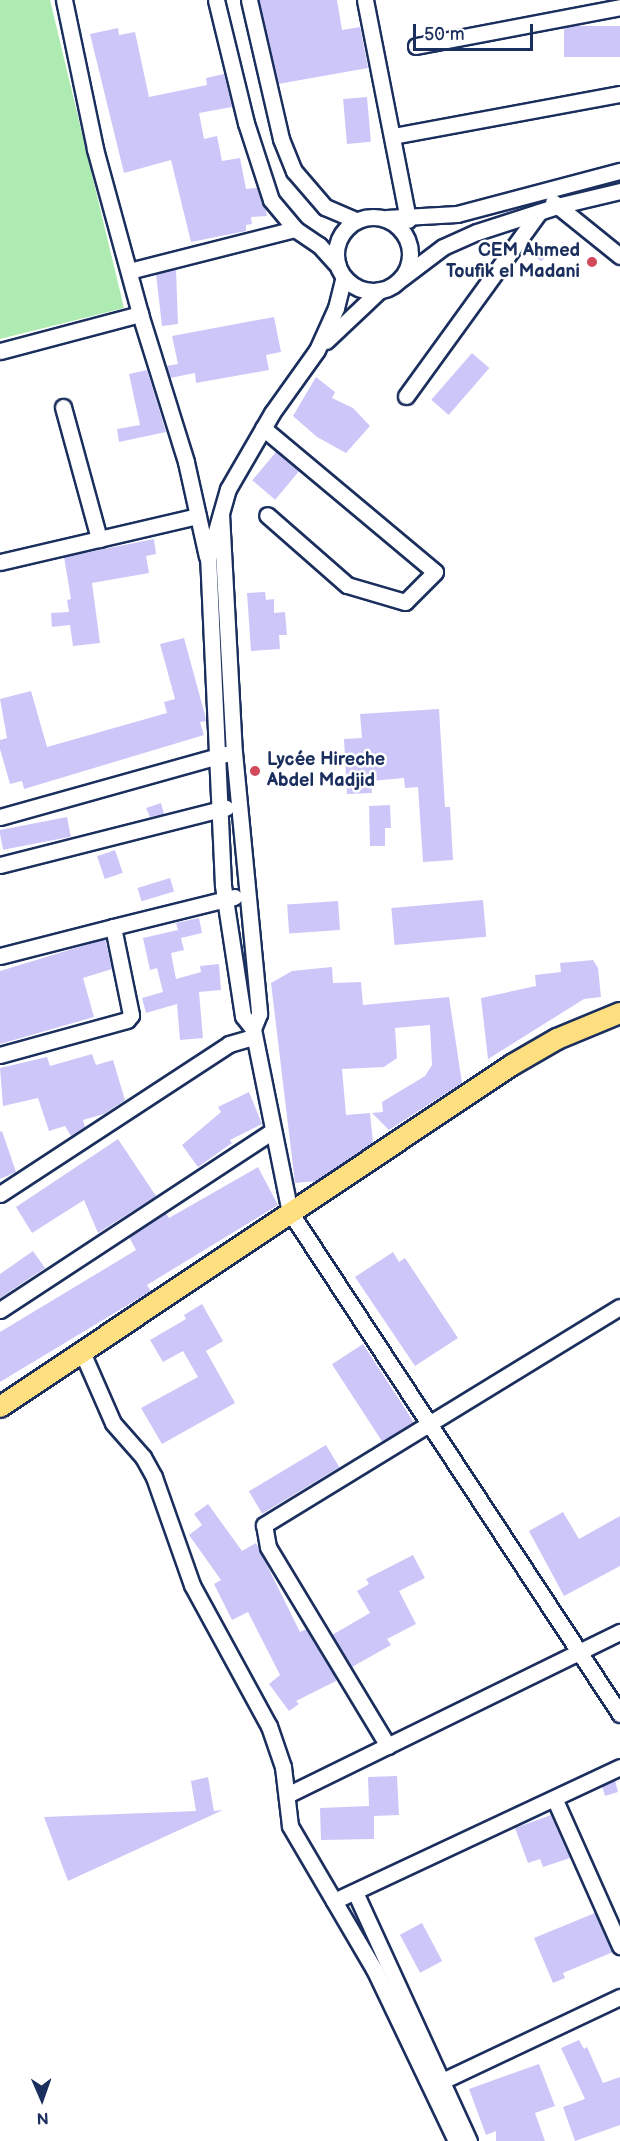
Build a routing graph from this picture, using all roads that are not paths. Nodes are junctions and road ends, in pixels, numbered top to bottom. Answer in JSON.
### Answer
{"nodes":[{"id":1,"x":64,"y":0,"type":"edge"},
{"id":2,"x":216,"y":0,"type":"edge"},
{"id":3,"x":249,"y":0,"type":"edge"},
{"id":4,"x":365,"y":0,"type":"edge"},
{"id":5,"x":620,"y":7,"type":"edge"},
{"id":6,"x":416,"y":46,"type":"dead end"},
{"id":7,"x":620,"y":94,"type":"edge"},
{"id":8,"x":393,"y":136,"type":"junction"},
{"id":9,"x":620,"y":171,"type":"edge"},
{"id":10,"x":539,"y":191,"type":"junction"},
{"id":11,"x":620,"y":191,"type":"edge"},
{"id":12,"x":557,"y":206,"type":"junction"},
{"id":13,"x":539,"y":212,"type":"junction"},
{"id":14,"x":386,"y":218,"type":"junction"},
{"id":15,"x":356,"y":220,"type":"junction"},
{"id":16,"x":408,"y":220,"type":"junction"},
{"id":17,"x":295,"y":228,"type":"junction"},
{"id":18,"x":620,"y":256,"type":"edge"},
{"id":19,"x":129,"y":271,"type":"junction"},
{"id":20,"x":341,"y":272,"type":"junction"},
{"id":21,"x":402,"y":278,"type":"junction"},
{"id":22,"x":380,"y":290,"type":"junction"},
{"id":23,"x":140,"y":314,"type":"junction"},
{"id":24,"x":317,"y":350,"type":"junction"},
{"id":25,"x":0,"y":351,"type":"edge"},
{"id":26,"x":406,"y":396,"type":"dead end"},
{"id":27,"x":63,"y":407,"type":"dead end"},
{"id":28,"x":263,"y":428,"type":"junction"},
{"id":29,"x":221,"y":514,"type":"junction"},
{"id":30,"x":267,"y":515,"type":"dead end"},
{"id":31,"x":198,"y":516,"type":"junction"},
{"id":32,"x":99,"y":539,"type":"junction"},
{"id":33,"x":208,"y":559,"type":"junction"},
{"id":34,"x":0,"y":562,"type":"edge"},
{"id":35,"x":234,"y":752,"type":"junction"},
{"id":36,"x":215,"y":755,"type":"junction"},
{"id":37,"x":238,"y":806,"type":"junction"},
{"id":38,"x":218,"y":810,"type":"junction"},
{"id":39,"x":0,"y":817,"type":"edge"},
{"id":40,"x":0,"y":865,"type":"edge"},
{"id":41,"x":245,"y":894,"type":"junction"},
{"id":42,"x":225,"y":899,"type":"junction"},
{"id":43,"x":113,"y":927,"type":"junction"},
{"id":44,"x":0,"y":956,"type":"edge"},
{"id":45,"x":620,"y":1013,"type":"edge"},
{"id":46,"x":254,"y":1033,"type":"junction"},
{"id":47,"x":0,"y":1055,"type":"edge"},
{"id":48,"x":271,"y":1132,"type":"junction"},
{"id":49,"x":0,"y":1194,"type":"edge"},
{"id":50,"x":290,"y":1212,"type":"junction"},
{"id":51,"x":620,"y":1307,"type":"edge"},
{"id":52,"x":0,"y":1310,"type":"edge"},
{"id":53,"x":82,"y":1352,"type":"junction"},
{"id":54,"x":0,"y":1407,"type":"edge"},
{"id":55,"x":429,"y":1425,"type":"junction"},
{"id":56,"x":620,"y":1632,"type":"edge"},
{"id":57,"x":580,"y":1654,"type":"junction"},
{"id":58,"x":620,"y":1714,"type":"edge"},
{"id":59,"x":388,"y":1746,"type":"junction"},
{"id":60,"x":620,"y":1767,"type":"edge"},
{"id":61,"x":287,"y":1795,"type":"junction"},
{"id":62,"x":555,"y":1800,"type":"junction"},
{"id":63,"x":355,"y":1892,"type":"junction"},
{"id":64,"x":334,"y":1901,"type":"junction"},
{"id":65,"x":620,"y":1946,"type":"edge"},
{"id":66,"x":620,"y":1997,"type":"edge"},
{"id":67,"x":440,"y":2082,"type":"junction"},
{"id":68,"x":456,"y":2141,"type":"edge"},
{"id":69,"x":468,"y":2141,"type":"edge"}],
"edges":[{"from":1,"to":19,"type":"street"},
{"from":2,"to":17,"type":"street"},
{"from":3,"to":15,"type":"street"},
{"from":4,"to":8,"type":"street"},
{"from":5,"to":6,"type":"street"},
{"from":7,"to":8,"type":"street"},
{"from":8,"to":16,"type":"street"},
{"from":9,"to":10,"type":"street"},
{"from":10,"to":12,"type":"street"},
{"from":10,"to":16,"type":"street"},
{"from":11,"to":12,"type":"street"},
{"from":12,"to":13,"type":"street"},
{"from":12,"to":18,"type":"street"},
{"from":13,"to":21,"type":"street"},
{"from":13,"to":26,"type":"street"},
{"from":14,"to":15,"type":"street"},
{"from":14,"to":16,"type":"street"},
{"from":14,"to":21,"type":"street"},
{"from":15,"to":20,"type":"street"},
{"from":17,"to":19,"type":"street"},
{"from":17,"to":20,"type":"street"},
{"from":19,"to":23,"type":"street"},
{"from":20,"to":22,"type":"street"},
{"from":20,"to":24,"type":"street"},
{"from":21,"to":22,"type":"street"},
{"from":22,"to":24,"type":"street"},
{"from":23,"to":25,"type":"street"},
{"from":23,"to":31,"type":"street"},
{"from":24,"to":28,"type":"street"},
{"from":27,"to":32,"type":"street"},
{"from":28,"to":29,"type":"street"},
{"from":28,"to":30,"type":"street"},
{"from":29,"to":33,"type":"street"},
{"from":29,"to":35,"type":"street"},
{"from":31,"to":32,"type":"street"},
{"from":31,"to":33,"type":"street"},
{"from":32,"to":34,"type":"street"},
{"from":33,"to":36,"type":"street"},
{"from":35,"to":36,"type":"street"},
{"from":35,"to":37,"type":"street"},
{"from":36,"to":38,"type":"street"},
{"from":36,"to":39,"type":"street"},
{"from":37,"to":38,"type":"street"},
{"from":37,"to":41,"type":"street"},
{"from":38,"to":40,"type":"street"},
{"from":38,"to":42,"type":"street"},
{"from":41,"to":42,"type":"street"},
{"from":41,"to":46,"type":"street"},
{"from":42,"to":43,"type":"street"},
{"from":42,"to":46,"type":"street"},
{"from":43,"to":44,"type":"street"},
{"from":43,"to":47,"type":"street"},
{"from":45,"to":50,"type":"main road"},
{"from":46,"to":48,"type":"street"},
{"from":46,"to":49,"type":"street"},
{"from":48,"to":50,"type":"street"},
{"from":48,"to":52,"type":"street"},
{"from":50,"to":53,"type":"main road"},
{"from":50,"to":55,"type":"street"},
{"from":51,"to":55,"type":"street"},
{"from":53,"to":54,"type":"main road"},
{"from":53,"to":61,"type":"street"},
{"from":55,"to":57,"type":"street"},
{"from":55,"to":59,"type":"street"},
{"from":56,"to":57,"type":"street"},
{"from":57,"to":58,"type":"street"},
{"from":57,"to":59,"type":"street"},
{"from":59,"to":61,"type":"street"},
{"from":60,"to":62,"type":"street"},
{"from":61,"to":64,"type":"street"},
{"from":62,"to":63,"type":"street"},
{"from":62,"to":65,"type":"street"},
{"from":63,"to":64,"type":"street"},
{"from":63,"to":67,"type":"street"},
{"from":64,"to":68,"type":"street"},
{"from":66,"to":67,"type":"street"},
{"from":67,"to":69,"type":"street"}]}
